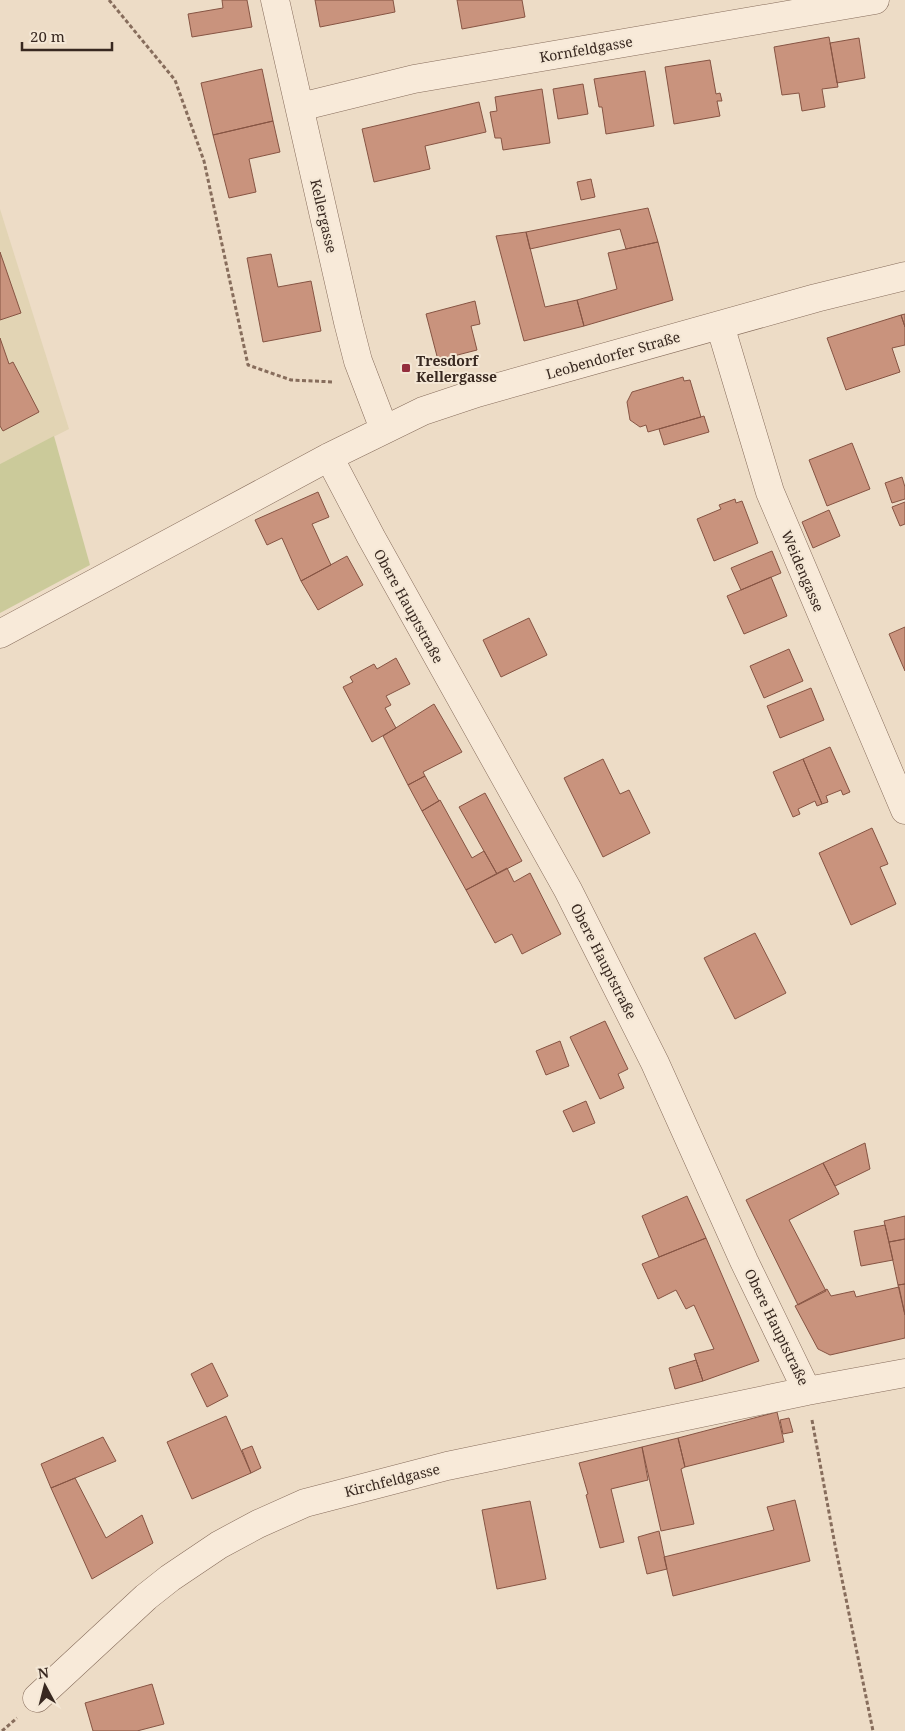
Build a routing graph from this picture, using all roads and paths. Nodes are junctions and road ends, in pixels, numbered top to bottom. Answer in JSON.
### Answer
{"nodes":[{"id":1,"x":109,"y":0,"type":"edge"},
{"id":2,"x":275,"y":0,"type":"edge"},
{"id":3,"x":875,"y":0,"type":"edge"},
{"id":4,"x":300,"y":107,"type":"junction"},
{"id":5,"x":905,"y":276,"type":"edge"},
{"id":6,"x":720,"y":325,"type":"junction"},
{"id":7,"x":367,"y":384,"type":"junction"},
{"id":8,"x":384,"y":429,"type":"junction"},
{"id":9,"x":329,"y":457,"type":"junction"},
{"id":10,"x":0,"y":634,"type":"edge"},
{"id":11,"x":905,"y":810,"type":"edge"},
{"id":12,"x":905,"y":1373,"type":"edge"},
{"id":13,"x":807,"y":1390,"type":"junction"},
{"id":14,"x":37,"y":1698,"type":"dead end"},
{"id":15,"x":873,"y":1731,"type":"edge"}],
"edges":[{"from":1,"to":7,"type":"path"},
{"from":2,"to":4,"type":"street","name":"Kellergasse"},
{"from":3,"to":4,"type":"street","name":"Kornfeldgasse"},
{"from":4,"to":7,"type":"street","name":"Kellergasse"},
{"from":5,"to":6,"type":"street","name":"Leobendorfer Straße"},
{"from":6,"to":8,"type":"street","name":"Leobendorfer Straße"},
{"from":6,"to":11,"type":"street","name":"Weidengasse"},
{"from":7,"to":8,"type":"street","name":"Kellergasse"},
{"from":8,"to":9,"type":"street","name":"Leobendorfer Straße"},
{"from":9,"to":10,"type":"street","name":"Leobendorfer Straße"},
{"from":9,"to":13,"type":"street","name":"Obere Hauptstraße"},
{"from":12,"to":13,"type":"street","name":"Obere Hauptstraße"},
{"from":13,"to":14,"type":"street","name":"Kirchfeldgasse"},
{"from":13,"to":15,"type":"path"}]}
